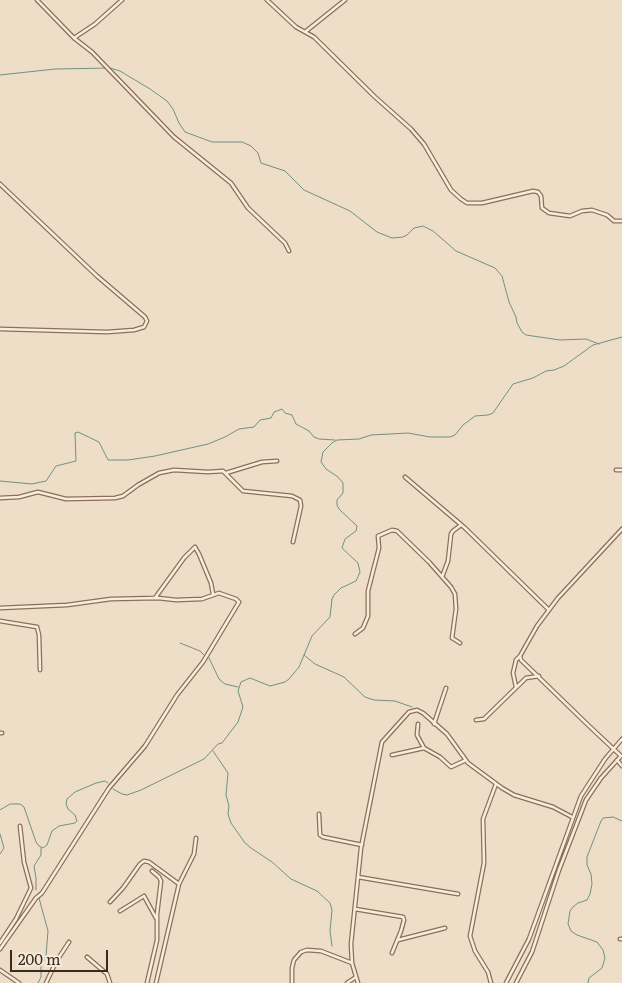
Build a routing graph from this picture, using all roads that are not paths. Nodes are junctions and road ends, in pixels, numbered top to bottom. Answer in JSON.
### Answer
{"nodes":[{"id":1,"x":37,"y":0,"type":"edge"},
{"id":2,"x":122,"y":0,"type":"edge"},
{"id":3,"x":268,"y":0,"type":"edge"},
{"id":4,"x":345,"y":0,"type":"edge"},
{"id":5,"x":305,"y":32,"type":"junction"},
{"id":6,"x":74,"y":38,"type":"junction"},
{"id":7,"x":0,"y":184,"type":"edge"},
{"id":8,"x":622,"y":221,"type":"edge"},
{"id":9,"x":289,"y":251,"type":"dead end"},
{"id":10,"x":0,"y":329,"type":"edge"},
{"id":11,"x":277,"y":461,"type":"dead end"},
{"id":12,"x":616,"y":470,"type":"dead end"},
{"id":13,"x":622,"y":470,"type":"edge"},
{"id":14,"x":226,"y":473,"type":"junction"},
{"id":15,"x":406,"y":477,"type":"dead end"},
{"id":16,"x":0,"y":498,"type":"edge"},
{"id":17,"x":461,"y":525,"type":"junction"},
{"id":18,"x":622,"y":529,"type":"edge"},
{"id":19,"x":293,"y":542,"type":"dead end"},
{"id":20,"x":442,"y":577,"type":"junction"},
{"id":21,"x":214,"y":595,"type":"junction"},
{"id":22,"x":156,"y":598,"type":"junction"},
{"id":23,"x":0,"y":608,"type":"edge"},
{"id":24,"x":549,"y":610,"type":"junction"},
{"id":25,"x":0,"y":621,"type":"edge"},
{"id":26,"x":356,"y":634,"type":"dead end"},
{"id":27,"x":460,"y":643,"type":"dead end"},
{"id":28,"x":520,"y":656,"type":"junction"},
{"id":29,"x":40,"y":670,"type":"dead end"},
{"id":30,"x":539,"y":676,"type":"junction"},
{"id":31,"x":446,"y":688,"type":"dead end"},
{"id":32,"x":516,"y":688,"type":"junction"},
{"id":33,"x":476,"y":720,"type":"dead end"},
{"id":34,"x":418,"y":724,"type":"dead end"},
{"id":35,"x":434,"y":724,"type":"junction"},
{"id":36,"x":622,"y":739,"type":"edge"},
{"id":37,"x":424,"y":748,"type":"junction"},
{"id":38,"x":613,"y":748,"type":"junction"},
{"id":39,"x":392,"y":755,"type":"dead end"},
{"id":40,"x":622,"y":756,"type":"edge"},
{"id":41,"x":466,"y":760,"type":"junction"},
{"id":42,"x":617,"y":760,"type":"junction"},
{"id":43,"x":622,"y":766,"type":"edge"},
{"id":44,"x":496,"y":784,"type":"junction"},
{"id":45,"x":319,"y":814,"type":"dead end"},
{"id":46,"x":572,"y":817,"type":"junction"},
{"id":47,"x":20,"y":826,"type":"dead end"},
{"id":48,"x":196,"y":838,"type":"dead end"},
{"id":49,"x":362,"y":845,"type":"junction"},
{"id":50,"x":152,"y":871,"type":"dead end"},
{"id":51,"x":358,"y":877,"type":"junction"},
{"id":52,"x":179,"y":884,"type":"junction"},
{"id":53,"x":458,"y":894,"type":"dead end"},
{"id":54,"x":110,"y":902,"type":"dead end"},
{"id":55,"x":355,"y":909,"type":"junction"},
{"id":56,"x":120,"y":910,"type":"dead end"},
{"id":57,"x":156,"y":918,"type":"junction"},
{"id":58,"x":445,"y":928,"type":"dead end"},
{"id":59,"x":398,"y":940,"type":"junction"},
{"id":60,"x":69,"y":942,"type":"dead end"},
{"id":61,"x":0,"y":943,"type":"edge"},
{"id":62,"x":0,"y":949,"type":"edge"},
{"id":63,"x":392,"y":953,"type":"dead end"},
{"id":64,"x":87,"y":958,"type":"dead end"},
{"id":65,"x":352,"y":963,"type":"junction"},
{"id":66,"x":0,"y":970,"type":"edge"},
{"id":67,"x":356,"y":977,"type":"junction"},
{"id":68,"x":19,"y":983,"type":"edge"},
{"id":69,"x":46,"y":983,"type":"edge"},
{"id":70,"x":110,"y":983,"type":"edge"},
{"id":71,"x":147,"y":983,"type":"edge"},
{"id":72,"x":156,"y":983,"type":"edge"},
{"id":73,"x":292,"y":983,"type":"edge"},
{"id":74,"x":347,"y":983,"type":"edge"},
{"id":75,"x":358,"y":983,"type":"edge"},
{"id":76,"x":491,"y":983,"type":"edge"},
{"id":77,"x":506,"y":983,"type":"edge"},
{"id":78,"x":516,"y":983,"type":"edge"}],
"edges":[{"from":1,"to":6,"type":"street"},
{"from":2,"to":6,"type":"street"},
{"from":3,"to":5,"type":"street"},
{"from":4,"to":5,"type":"street"},
{"from":5,"to":8,"type":"street"},
{"from":6,"to":9,"type":"street"},
{"from":7,"to":10,"type":"street"},
{"from":11,"to":14,"type":"street"},
{"from":12,"to":13,"type":"street"},
{"from":14,"to":16,"type":"street"},
{"from":14,"to":19,"type":"street"},
{"from":15,"to":17,"type":"street"},
{"from":17,"to":20,"type":"street"},
{"from":17,"to":24,"type":"street"},
{"from":18,"to":24,"type":"street"},
{"from":20,"to":26,"type":"street"},
{"from":20,"to":27,"type":"street"},
{"from":21,"to":22,"type":"street"},
{"from":21,"to":22,"type":"street"},
{"from":21,"to":62,"type":"street"},
{"from":22,"to":23,"type":"street"},
{"from":24,"to":28,"type":"street"},
{"from":25,"to":29,"type":"street"},
{"from":28,"to":30,"type":"street"},
{"from":28,"to":32,"type":"street"},
{"from":30,"to":32,"type":"street"},
{"from":30,"to":38,"type":"street"},
{"from":31,"to":35,"type":"street"},
{"from":32,"to":33,"type":"street"},
{"from":34,"to":37,"type":"street"},
{"from":35,"to":41,"type":"street"},
{"from":35,"to":49,"type":"street"},
{"from":36,"to":38,"type":"street"},
{"from":37,"to":39,"type":"street"},
{"from":37,"to":41,"type":"street"},
{"from":38,"to":40,"type":"street"},
{"from":38,"to":46,"type":"street"},
{"from":40,"to":42,"type":"street"},
{"from":41,"to":44,"type":"street"},
{"from":42,"to":43,"type":"street"},
{"from":42,"to":78,"type":"street"},
{"from":44,"to":46,"type":"street"},
{"from":44,"to":76,"type":"street"},
{"from":45,"to":49,"type":"street"},
{"from":46,"to":77,"type":"street"},
{"from":47,"to":61,"type":"street"},
{"from":48,"to":52,"type":"street"},
{"from":49,"to":51,"type":"street"},
{"from":50,"to":57,"type":"street"},
{"from":51,"to":53,"type":"street"},
{"from":51,"to":55,"type":"street"},
{"from":52,"to":54,"type":"street"},
{"from":52,"to":72,"type":"street"},
{"from":55,"to":59,"type":"street"},
{"from":55,"to":65,"type":"street"},
{"from":56,"to":57,"type":"street"},
{"from":57,"to":71,"type":"street"},
{"from":58,"to":59,"type":"street"},
{"from":59,"to":63,"type":"street"},
{"from":60,"to":69,"type":"street"},
{"from":64,"to":70,"type":"street"},
{"from":65,"to":67,"type":"street"},
{"from":65,"to":73,"type":"street"},
{"from":66,"to":68,"type":"street"},
{"from":67,"to":74,"type":"street"},
{"from":67,"to":75,"type":"street"}]}
